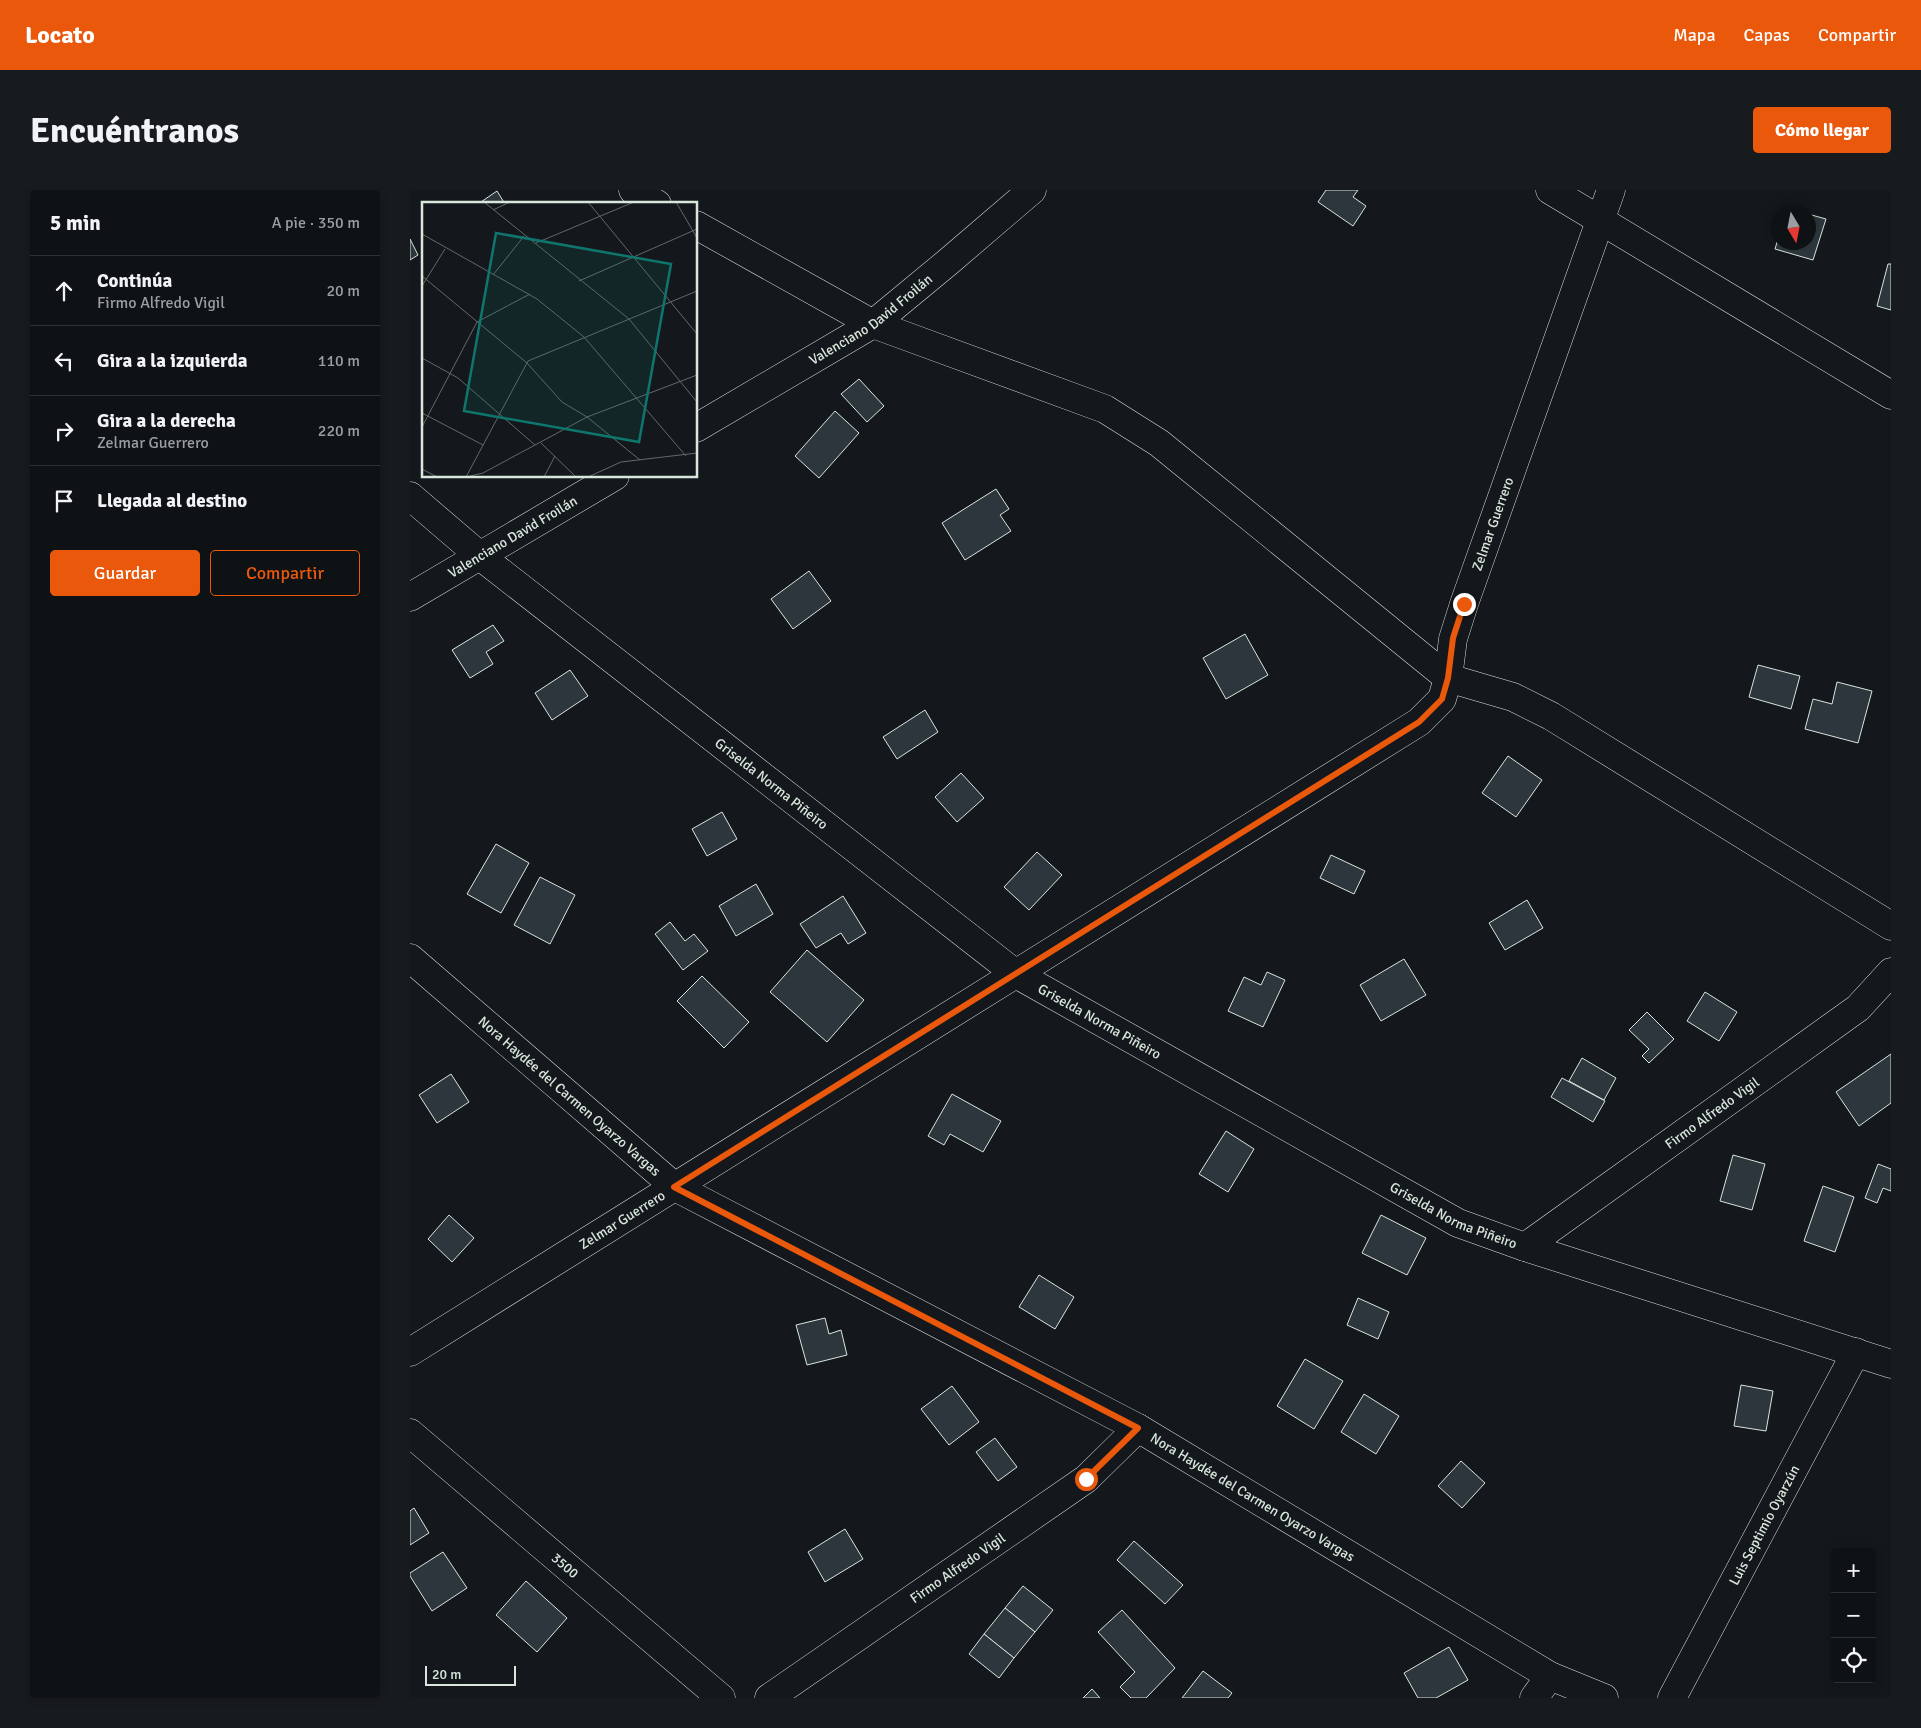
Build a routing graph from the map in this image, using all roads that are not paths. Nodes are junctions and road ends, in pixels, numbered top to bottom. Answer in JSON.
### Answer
{"nodes":[{"id":1,"x":633,"y":190,"type":"edge"},
{"id":2,"x":1032,"y":190,"type":"edge"},
{"id":3,"x":1550,"y":190,"type":"edge"},
{"id":4,"x":1611,"y":190,"type":"edge"},
{"id":5,"x":654,"y":202,"type":"edge"},
{"id":6,"x":1601,"y":221,"type":"junction"},
{"id":7,"x":698,"y":226,"type":"edge"},
{"id":8,"x":873,"y":324,"type":"junction"},
{"id":9,"x":1891,"y":395,"type":"edge"},
{"id":10,"x":698,"y":427,"type":"edge"},
{"id":11,"x":612,"y":478,"type":"edge"},
{"id":12,"x":410,"y":496,"type":"edge"},
{"id":13,"x":480,"y":556,"type":"junction"},
{"id":14,"x":410,"y":598,"type":"edge"},
{"id":15,"x":1448,"y":678,"type":"junction"},
{"id":16,"x":1891,"y":926,"type":"edge"},
{"id":17,"x":410,"y":958,"type":"edge"},
{"id":18,"x":1891,"y":972,"type":"edge"},
{"id":19,"x":1016,"y":974,"type":"junction"},
{"id":20,"x":674,"y":1187,"type":"junction"},
{"id":21,"x":1525,"y":1247,"type":"junction"},
{"id":22,"x":410,"y":1352,"type":"edge"},
{"id":23,"x":1856,"y":1352,"type":"junction"},
{"id":24,"x":1891,"y":1364,"type":"edge"},
{"id":25,"x":1138,"y":1428,"type":"junction"},
{"id":26,"x":410,"y":1433,"type":"edge"},
{"id":27,"x":1550,"y":1676,"type":"junction"},
{"id":28,"x":721,"y":1698,"type":"edge"},
{"id":29,"x":769,"y":1698,"type":"edge"},
{"id":30,"x":1534,"y":1698,"type":"edge"},
{"id":31,"x":1604,"y":1698,"type":"edge"},
{"id":32,"x":1672,"y":1698,"type":"edge"}],
"edges":[{"from":1,"to":5,"type":"street"},
{"from":2,"to":8,"type":"street","name":"Valenciano David Froilán"},
{"from":3,"to":6,"type":"street"},
{"from":4,"to":6,"type":"street","name":"Zelmar Guerrero"},
{"from":6,"to":9,"type":"street"},
{"from":6,"to":15,"type":"street","name":"Zelmar Guerrero"},
{"from":7,"to":8,"type":"street"},
{"from":8,"to":10,"type":"street","name":"Valenciano David Froilán"},
{"from":8,"to":15,"type":"street"},
{"from":11,"to":13,"type":"street","name":"Valenciano David Froilán"},
{"from":12,"to":13,"type":"street","name":"Griselda Norma Piñeiro"},
{"from":13,"to":14,"type":"street","name":"Valenciano David Froilán"},
{"from":13,"to":19,"type":"street","name":"Griselda Norma Piñeiro"},
{"from":15,"to":16,"type":"street"},
{"from":15,"to":19,"type":"street","name":"Zelmar Guerrero"},
{"from":17,"to":20,"type":"street","name":"Nora Haydée del Carmen Oyarzo Vargas"},
{"from":18,"to":21,"type":"street","name":"Firmo Alfredo Vigil"},
{"from":19,"to":20,"type":"street","name":"Zelmar Guerrero"},
{"from":19,"to":21,"type":"street","name":"Griselda Norma Piñeiro"},
{"from":20,"to":22,"type":"street","name":"Zelmar Guerrero"},
{"from":20,"to":25,"type":"street","name":"Nora Haydée del Carmen Oyarzo Vargas"},
{"from":21,"to":23,"type":"street","name":"Griselda Norma Piñeiro"},
{"from":23,"to":24,"type":"street","name":"Griselda Norma Piñeiro"},
{"from":23,"to":32,"type":"street","name":"Luis Septimio Oyarzún"},
{"from":25,"to":27,"type":"street","name":"Nora Haydée del Carmen Oyarzo Vargas"},
{"from":25,"to":29,"type":"street","name":"Firmo Alfredo Vigil"},
{"from":26,"to":28,"type":"street","name":"3500"},
{"from":27,"to":30,"type":"street"},
{"from":27,"to":31,"type":"street","name":"Nora Haydée del Carmen Oyarzo Vargas"}]}
